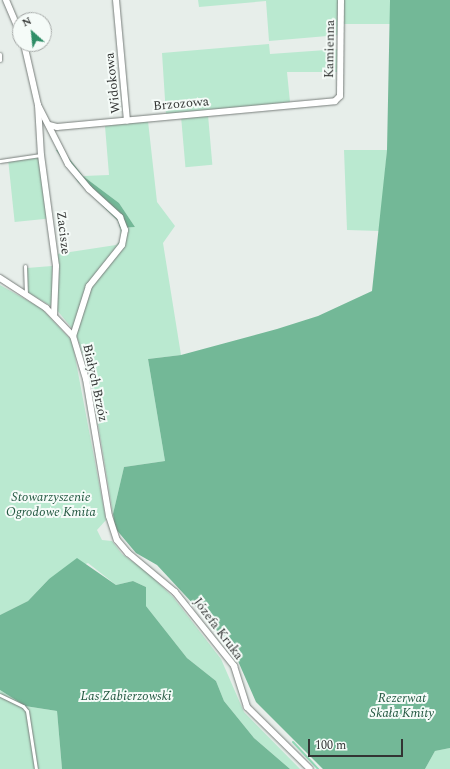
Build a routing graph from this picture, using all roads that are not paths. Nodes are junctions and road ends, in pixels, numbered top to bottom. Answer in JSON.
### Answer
{"nodes":[{"id":1,"x":6,"y":0,"type":"edge"},
{"id":2,"x":116,"y":0,"type":"edge"},
{"id":3,"x":341,"y":0,"type":"edge"},
{"id":4,"x":12,"y":14,"type":"edge"},
{"id":5,"x":26,"y":52,"type":"edge"},
{"id":6,"x":0,"y":54,"type":"edge"},
{"id":7,"x":0,"y":60,"type":"edge"},
{"id":8,"x":338,"y":99,"type":"joint"},
{"id":9,"x":38,"y":104,"type":"junction"},
{"id":10,"x":127,"y":120,"type":"junction"},
{"id":11,"x":49,"y":125,"type":"junction"},
{"id":12,"x":41,"y":154,"type":"junction"},
{"id":13,"x":0,"y":161,"type":"edge"},
{"id":14,"x":25,"y":266,"type":"dead end"},
{"id":15,"x":0,"y":278,"type":"edge"},
{"id":16,"x":26,"y":293,"type":"junction"},
{"id":17,"x":54,"y":315,"type":"junction"},
{"id":18,"x":73,"y":336,"type":"junction"},
{"id":19,"x":111,"y":528,"type":"joint"},
{"id":20,"x":0,"y":694,"type":"edge"},
{"id":21,"x":36,"y":769,"type":"edge"},
{"id":22,"x":310,"y":769,"type":"edge"}],
"edges":[{"from":1,"to":4,"type":"street"},
{"from":2,"to":10,"type":"street","name":"Widokowa"},
{"from":3,"to":8,"type":"street","name":"Kamienna"},
{"from":5,"to":9,"type":"street","name":"Zacisze"},
{"from":6,"to":7,"type":"lane"},
{"from":8,"to":10,"type":"street","name":"Brzozowa"},
{"from":9,"to":11,"type":"street"},
{"from":9,"to":12,"type":"street","name":"Zacisze"},
{"from":10,"to":11,"type":"street","name":"Brzozowa"},
{"from":11,"to":18,"type":"street"},
{"from":12,"to":13,"type":"lane"},
{"from":12,"to":17,"type":"street","name":"Zacisze"},
{"from":14,"to":16,"type":"lane"},
{"from":15,"to":16,"type":"street","name":"Białych Brzóz"},
{"from":16,"to":17,"type":"street","name":"Białych Brzóz"},
{"from":17,"to":18,"type":"street","name":"Białych Brzóz"},
{"from":18,"to":19,"type":"street","name":"Białych Brzóz"},
{"from":19,"to":22,"type":"street","name":"Józefa Kruka"},
{"from":20,"to":21,"type":"lane"}]}
